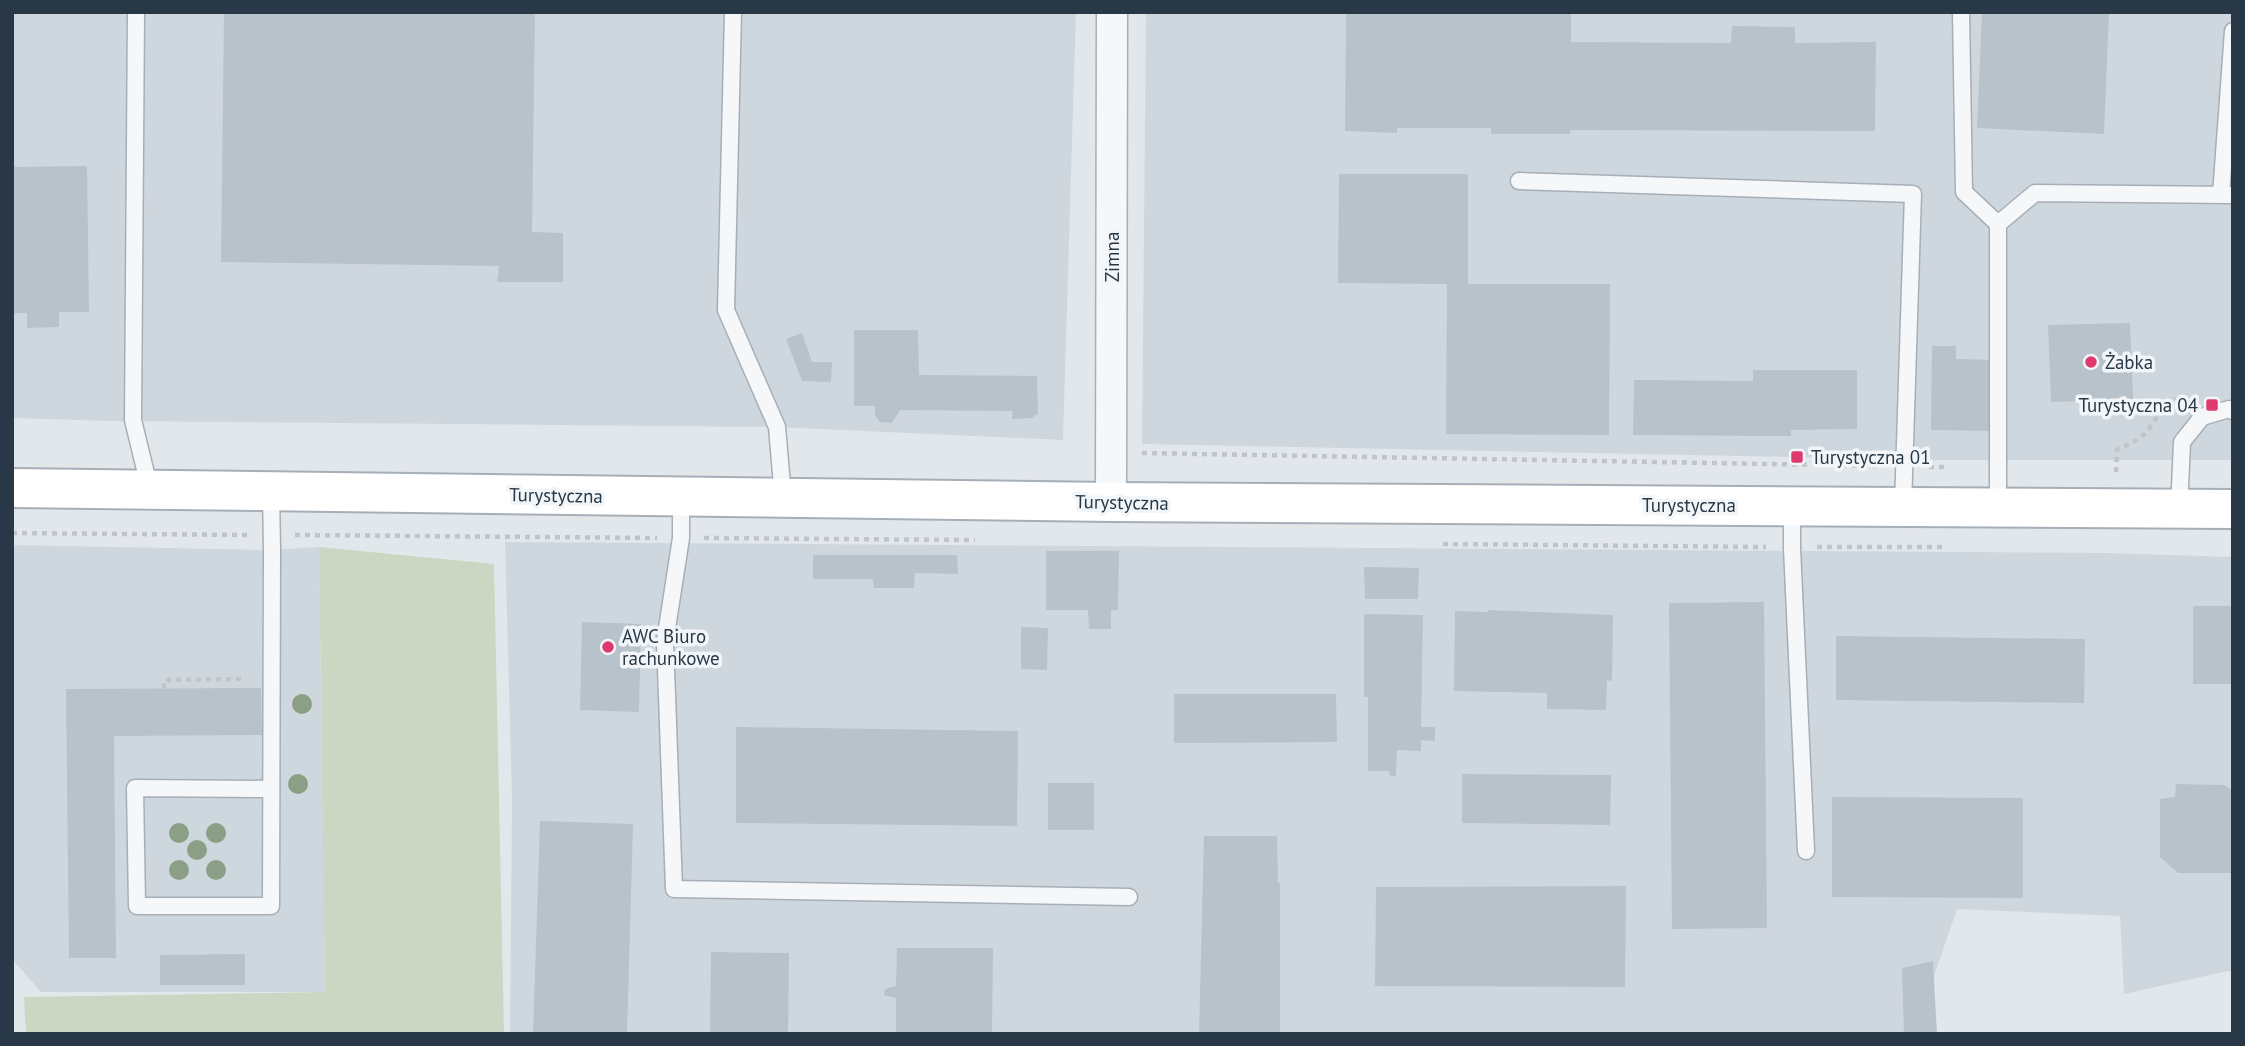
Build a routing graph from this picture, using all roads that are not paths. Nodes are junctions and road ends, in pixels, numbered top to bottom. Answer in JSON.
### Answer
{"nodes":[{"id":1,"x":136,"y":12,"type":"edge"},
{"id":2,"x":733,"y":12,"type":"edge"},
{"id":3,"x":1112,"y":12,"type":"edge"},
{"id":4,"x":1961,"y":12,"type":"edge"},
{"id":5,"x":2233,"y":31,"type":"edge"},
{"id":6,"x":1519,"y":181,"type":"dead end"},
{"id":7,"x":2227,"y":195,"type":"edge"},
{"id":8,"x":1998,"y":224,"type":"junction"},
{"id":9,"x":2233,"y":411,"type":"edge"},
{"id":10,"x":12,"y":488,"type":"edge"},
{"id":11,"x":150,"y":489,"type":"junction"},
{"id":12,"x":271,"y":491,"type":"junction"},
{"id":13,"x":681,"y":496,"type":"junction"},
{"id":14,"x":783,"y":497,"type":"junction"},
{"id":15,"x":1111,"y":502,"type":"junction"},
{"id":16,"x":1792,"y":505,"type":"junction"},
{"id":17,"x":1903,"y":506,"type":"junction"},
{"id":18,"x":1998,"y":507,"type":"junction"},
{"id":19,"x":2233,"y":509,"type":"edge"},
{"id":20,"x":2179,"y":510,"type":"junction"},
{"id":21,"x":271,"y":789,"type":"junction"},
{"id":22,"x":1806,"y":851,"type":"dead end"},
{"id":23,"x":1129,"y":897,"type":"dead end"}],
"edges":[{"from":1,"to":11,"type":"lane"},
{"from":2,"to":14,"type":"lane"},
{"from":3,"to":15,"type":"street","name":"Zimna"},
{"from":4,"to":8,"type":"lane"},
{"from":5,"to":7,"type":"lane"},
{"from":6,"to":17,"type":"lane"},
{"from":7,"to":8,"type":"lane"},
{"from":8,"to":18,"type":"lane"},
{"from":9,"to":20,"type":"lane"},
{"from":10,"to":11,"type":"main road","name":"Turystyczna"},
{"from":11,"to":12,"type":"main road","name":"Turystyczna"},
{"from":12,"to":13,"type":"main road","name":"Turystyczna"},
{"from":12,"to":21,"type":"lane"},
{"from":13,"to":14,"type":"main road","name":"Turystyczna"},
{"from":13,"to":23,"type":"lane"},
{"from":14,"to":15,"type":"main road","name":"Turystyczna"},
{"from":15,"to":16,"type":"main road","name":"Turystyczna"},
{"from":16,"to":17,"type":"main road","name":"Turystyczna"},
{"from":16,"to":22,"type":"lane"},
{"from":17,"to":18,"type":"main road","name":"Turystyczna"},
{"from":18,"to":20,"type":"main road","name":"Turystyczna"},
{"from":19,"to":20,"type":"main road","name":"Turystyczna"},
{"from":21,"to":21,"type":"lane"}]}
